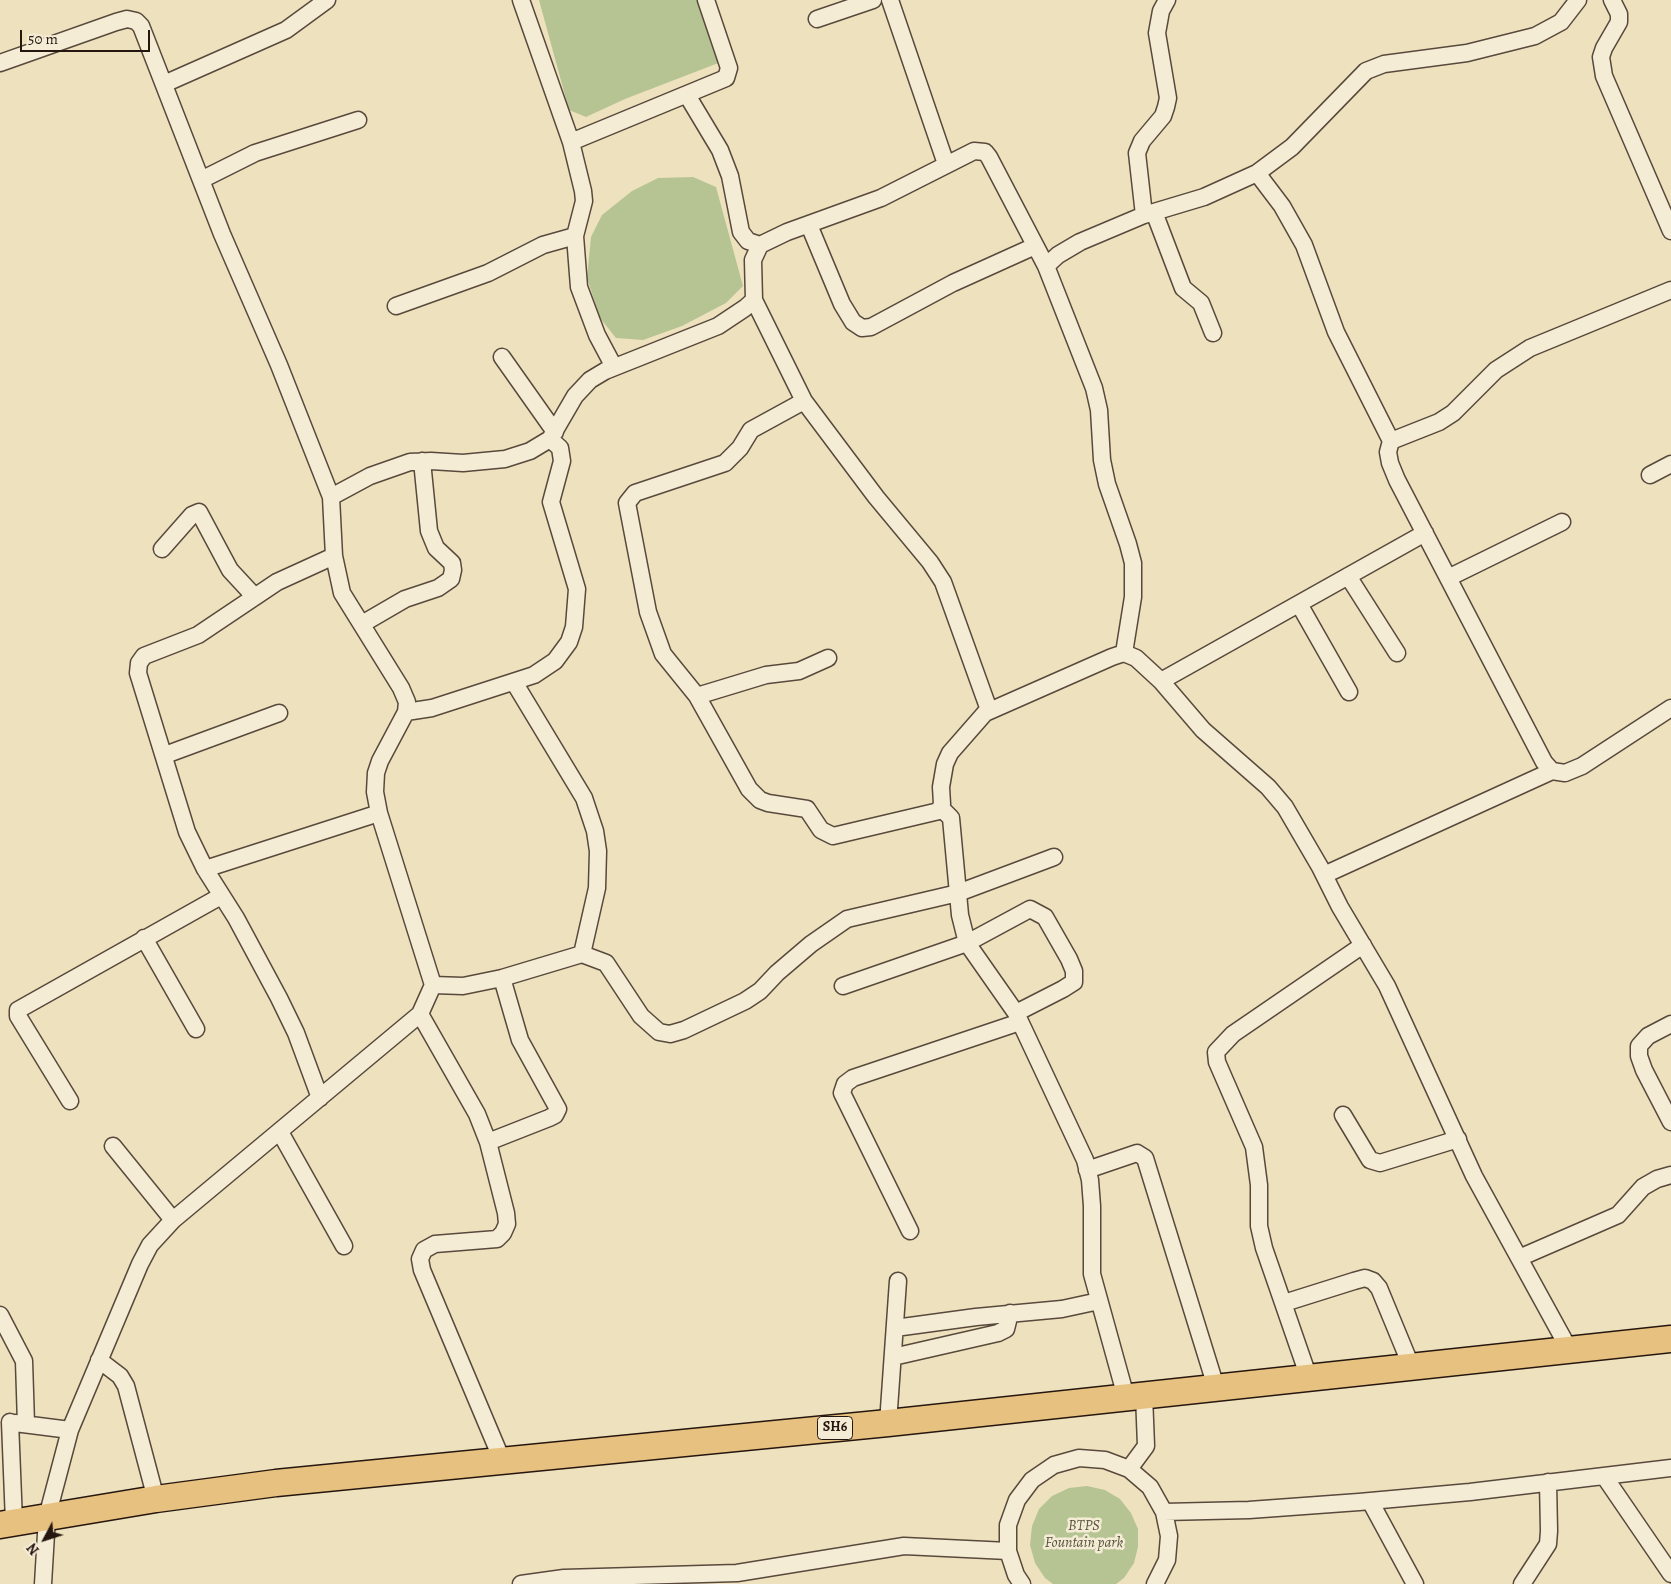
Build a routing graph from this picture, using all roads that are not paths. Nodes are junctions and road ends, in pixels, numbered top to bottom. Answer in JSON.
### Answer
{"nodes":[{"id":1,"x":326,"y":0,"type":"edge"},
{"id":2,"x":521,"y":0,"type":"edge"},
{"id":3,"x":706,"y":0,"type":"edge"},
{"id":4,"x":874,"y":0,"type":"edge"},
{"id":5,"x":890,"y":0,"type":"edge"},
{"id":6,"x":1167,"y":0,"type":"edge"},
{"id":7,"x":1578,"y":0,"type":"edge"},
{"id":8,"x":1612,"y":0,"type":"edge"},
{"id":9,"x":817,"y":20,"type":"dead end"},
{"id":10,"x":0,"y":63,"type":"edge"},
{"id":11,"x":164,"y":84,"type":"junction"},
{"id":12,"x":687,"y":95,"type":"junction"},
{"id":13,"x":358,"y":120,"type":"dead end"},
{"id":14,"x":571,"y":142,"type":"junction"},
{"id":15,"x":946,"y":164,"type":"junction"},
{"id":16,"x":1257,"y":172,"type":"junction"},
{"id":17,"x":201,"y":180,"type":"junction"},
{"id":18,"x":1149,"y":213,"type":"junction"},
{"id":19,"x":809,"y":224,"type":"junction"},
{"id":20,"x":1671,"y":231,"type":"edge"},
{"id":21,"x":575,"y":236,"type":"junction"},
{"id":22,"x":760,"y":245,"type":"junction"},
{"id":23,"x":1034,"y":246,"type":"junction"},
{"id":24,"x":1046,"y":266,"type":"junction"},
{"id":25,"x":1671,"y":290,"type":"edge"},
{"id":26,"x":754,"y":300,"type":"junction"},
{"id":27,"x":396,"y":306,"type":"dead end"},
{"id":28,"x":1214,"y":333,"type":"dead end"},
{"id":29,"x":502,"y":357,"type":"dead end"},
{"id":30,"x":614,"y":367,"type":"junction"},
{"id":31,"x":804,"y":401,"type":"junction"},
{"id":32,"x":553,"y":435,"type":"junction"},
{"id":33,"x":1391,"y":441,"type":"junction"},
{"id":34,"x":422,"y":461,"type":"junction"},
{"id":35,"x":1671,"y":464,"type":"edge"},
{"id":36,"x":1650,"y":475,"type":"dead end"},
{"id":37,"x":330,"y":497,"type":"junction"},
{"id":38,"x":1562,"y":522,"type":"dead end"},
{"id":39,"x":1425,"y":533,"type":"junction"},
{"id":40,"x":162,"y":549,"type":"dead end"},
{"id":41,"x":334,"y":556,"type":"junction"},
{"id":42,"x":1348,"y":576,"type":"junction"},
{"id":43,"x":1448,"y":578,"type":"junction"},
{"id":44,"x":254,"y":597,"type":"junction"},
{"id":45,"x":1299,"y":604,"type":"junction"},
{"id":46,"x":362,"y":624,"type":"junction"},
{"id":47,"x":1124,"y":653,"type":"junction"},
{"id":48,"x":1397,"y":653,"type":"dead end"},
{"id":49,"x":828,"y":658,"type":"dead end"},
{"id":50,"x":1161,"y":681,"type":"junction"},
{"id":51,"x":514,"y":682,"type":"junction"},
{"id":52,"x":1349,"y":692,"type":"dead end"},
{"id":53,"x":697,"y":696,"type":"junction"},
{"id":54,"x":1671,"y":708,"type":"edge"},
{"id":55,"x":989,"y":710,"type":"junction"},
{"id":56,"x":280,"y":712,"type":"dead end"},
{"id":57,"x":406,"y":712,"type":"junction"},
{"id":58,"x":165,"y":755,"type":"junction"},
{"id":59,"x":1552,"y":772,"type":"junction"},
{"id":60,"x":941,"y":808,"type":"junction"},
{"id":61,"x":379,"y":813,"type":"junction"},
{"id":62,"x":1054,"y":857,"type":"dead end"},
{"id":63,"x":205,"y":869,"type":"junction"},
{"id":64,"x":1324,"y":876,"type":"junction"},
{"id":65,"x":958,"y":893,"type":"junction"},
{"id":66,"x":221,"y":896,"type":"junction"},
{"id":67,"x":144,"y":938,"type":"junction"},
{"id":68,"x":968,"y":942,"type":"junction"},
{"id":69,"x":1362,"y":945,"type":"junction"},
{"id":70,"x":582,"y":954,"type":"junction"},
{"id":71,"x":502,"y":978,"type":"junction"},
{"id":72,"x":433,"y":985,"type":"junction"},
{"id":73,"x":843,"y":986,"type":"dead end"},
{"id":74,"x":420,"y":1014,"type":"junction"},
{"id":75,"x":1018,"y":1018,"type":"junction"},
{"id":76,"x":1671,"y":1024,"type":"edge"},
{"id":77,"x":196,"y":1029,"type":"dead end"},
{"id":78,"x":320,"y":1098,"type":"junction"},
{"id":79,"x":70,"y":1101,"type":"dead end"},
{"id":80,"x":1343,"y":1115,"type":"dead end"},
{"id":81,"x":1671,"y":1122,"type":"edge"},
{"id":82,"x":280,"y":1132,"type":"junction"},
{"id":83,"x":1458,"y":1139,"type":"junction"},
{"id":84,"x":488,"y":1142,"type":"junction"},
{"id":85,"x":113,"y":1146,"type":"dead end"},
{"id":86,"x":1087,"y":1170,"type":"junction"},
{"id":87,"x":1671,"y":1175,"type":"edge"},
{"id":88,"x":173,"y":1220,"type":"junction"},
{"id":89,"x":910,"y":1231,"type":"dead end"},
{"id":90,"x":344,"y":1246,"type":"dead end"},
{"id":91,"x":1519,"y":1258,"type":"junction"},
{"id":92,"x":898,"y":1280,"type":"dead end"},
{"id":93,"x":1099,"y":1301,"type":"junction"},
{"id":94,"x":1284,"y":1304,"type":"junction"},
{"id":95,"x":1010,"y":1313,"type":"junction"},
{"id":96,"x":0,"y":1315,"type":"edge"},
{"id":97,"x":895,"y":1328,"type":"junction"},
{"id":98,"x":1671,"y":1339,"type":"edge"},
{"id":99,"x":1569,"y":1350,"type":"junction"},
{"id":100,"x":893,"y":1357,"type":"junction"},
{"id":101,"x":99,"y":1360,"type":"junction"},
{"id":102,"x":1412,"y":1368,"type":"junction"},
{"id":103,"x":1309,"y":1378,"type":"junction"},
{"id":104,"x":1216,"y":1387,"type":"junction"},
{"id":105,"x":1135,"y":1396,"type":"junction"},
{"id":106,"x":12,"y":1423,"type":"edge"},
{"id":107,"x":888,"y":1423,"type":"junction"},
{"id":108,"x":70,"y":1430,"type":"junction"},
{"id":109,"x":502,"y":1460,"type":"junction"},
{"id":110,"x":1671,"y":1468,"type":"edge"},
{"id":111,"x":1129,"y":1469,"type":"junction"},
{"id":112,"x":1604,"y":1476,"type":"junction"},
{"id":113,"x":1548,"y":1482,"type":"junction"},
{"id":114,"x":156,"y":1499,"type":"junction"},
{"id":115,"x":1370,"y":1501,"type":"junction"},
{"id":116,"x":1164,"y":1512,"type":"junction"},
{"id":117,"x":47,"y":1516,"type":"junction"},
{"id":118,"x":7,"y":1523,"type":"edge"},
{"id":119,"x":1008,"y":1551,"type":"junction"},
{"id":120,"x":1671,"y":1574,"type":"edge"},
{"id":121,"x":676,"y":1579,"type":"edge"},
{"id":122,"x":43,"y":1584,"type":"edge"},
{"id":123,"x":521,"y":1584,"type":"edge"},
{"id":124,"x":1022,"y":1584,"type":"edge"},
{"id":125,"x":1155,"y":1584,"type":"edge"},
{"id":126,"x":1415,"y":1584,"type":"edge"},
{"id":127,"x":1522,"y":1584,"type":"edge"}],
"edges":[{"from":1,"to":11,"type":"street"},
{"from":2,"to":14,"type":"street"},
{"from":3,"to":12,"type":"street"},
{"from":4,"to":9,"type":"street"},
{"from":5,"to":15,"type":"street"},
{"from":6,"to":18,"type":"street"},
{"from":7,"to":16,"type":"street"},
{"from":8,"to":20,"type":"street"},
{"from":10,"to":11,"type":"street"},
{"from":11,"to":17,"type":"street"},
{"from":12,"to":14,"type":"street"},
{"from":12,"to":22,"type":"street"},
{"from":13,"to":17,"type":"street"},
{"from":14,"to":21,"type":"street"},
{"from":15,"to":19,"type":"street"},
{"from":15,"to":23,"type":"street"},
{"from":16,"to":18,"type":"street"},
{"from":16,"to":33,"type":"street"},
{"from":17,"to":37,"type":"street"},
{"from":18,"to":24,"type":"street"},
{"from":18,"to":28,"type":"street"},
{"from":19,"to":22,"type":"street"},
{"from":19,"to":23,"type":"street"},
{"from":21,"to":27,"type":"street"},
{"from":21,"to":30,"type":"street"},
{"from":22,"to":26,"type":"street"},
{"from":23,"to":24,"type":"street"},
{"from":24,"to":47,"type":"street"},
{"from":25,"to":33,"type":"street"},
{"from":26,"to":30,"type":"street"},
{"from":26,"to":31,"type":"street"},
{"from":29,"to":32,"type":"street"},
{"from":30,"to":32,"type":"street"},
{"from":31,"to":53,"type":"street"},
{"from":31,"to":55,"type":"street"},
{"from":32,"to":34,"type":"street"},
{"from":32,"to":51,"type":"street"},
{"from":33,"to":39,"type":"street"},
{"from":34,"to":37,"type":"street"},
{"from":34,"to":46,"type":"street"},
{"from":35,"to":36,"type":"street"},
{"from":37,"to":41,"type":"street"},
{"from":38,"to":43,"type":"street"},
{"from":39,"to":42,"type":"street"},
{"from":39,"to":43,"type":"street"},
{"from":40,"to":44,"type":"street"},
{"from":41,"to":44,"type":"street"},
{"from":41,"to":46,"type":"street"},
{"from":42,"to":45,"type":"street"},
{"from":42,"to":48,"type":"street"},
{"from":43,"to":59,"type":"street"},
{"from":44,"to":58,"type":"street"},
{"from":45,"to":50,"type":"street"},
{"from":45,"to":52,"type":"street"},
{"from":46,"to":57,"type":"street"},
{"from":47,"to":50,"type":"street"},
{"from":47,"to":55,"type":"street"},
{"from":49,"to":53,"type":"street"},
{"from":50,"to":64,"type":"street"},
{"from":51,"to":57,"type":"street"},
{"from":51,"to":70,"type":"street"},
{"from":53,"to":60,"type":"street"},
{"from":54,"to":59,"type":"street"},
{"from":55,"to":60,"type":"street"},
{"from":56,"to":58,"type":"street"},
{"from":57,"to":61,"type":"street"},
{"from":58,"to":63,"type":"street"},
{"from":59,"to":64,"type":"street"},
{"from":60,"to":65,"type":"street"},
{"from":61,"to":63,"type":"street"},
{"from":61,"to":72,"type":"street"},
{"from":62,"to":65,"type":"street"},
{"from":63,"to":66,"type":"street"},
{"from":64,"to":69,"type":"street"},
{"from":65,"to":68,"type":"street"},
{"from":65,"to":70,"type":"street"},
{"from":66,"to":67,"type":"street"},
{"from":66,"to":78,"type":"street"},
{"from":67,"to":77,"type":"street"},
{"from":67,"to":79,"type":"street"},
{"from":68,"to":73,"type":"street"},
{"from":68,"to":75,"type":"street"},
{"from":68,"to":75,"type":"street"},
{"from":69,"to":83,"type":"street"},
{"from":69,"to":94,"type":"street"},
{"from":70,"to":71,"type":"street"},
{"from":71,"to":72,"type":"street"},
{"from":71,"to":84,"type":"street"},
{"from":72,"to":74,"type":"street"},
{"from":74,"to":78,"type":"street"},
{"from":74,"to":84,"type":"street"},
{"from":75,"to":86,"type":"street"},
{"from":75,"to":89,"type":"street"},
{"from":76,"to":81,"type":"street"},
{"from":78,"to":82,"type":"street"},
{"from":80,"to":83,"type":"street"},
{"from":82,"to":88,"type":"street"},
{"from":82,"to":90,"type":"street"},
{"from":83,"to":91,"type":"street"},
{"from":84,"to":109,"type":"street"},
{"from":85,"to":88,"type":"street"},
{"from":86,"to":93,"type":"street"},
{"from":86,"to":104,"type":"street"},
{"from":87,"to":91,"type":"street"},
{"from":88,"to":101,"type":"street"},
{"from":91,"to":99,"type":"street"},
{"from":92,"to":97,"type":"street"},
{"from":93,"to":95,"type":"street"},
{"from":93,"to":105,"type":"street"},
{"from":94,"to":102,"type":"street"},
{"from":94,"to":103,"type":"street"},
{"from":95,"to":97,"type":"street"},
{"from":95,"to":100,"type":"street"},
{"from":96,"to":106,"type":"street"},
{"from":97,"to":100,"type":"street"},
{"from":98,"to":99,"type":"main road","number":"SH6"},
{"from":99,"to":102,"type":"main road","number":"SH6"},
{"from":100,"to":107,"type":"street"},
{"from":101,"to":108,"type":"street"},
{"from":101,"to":114,"type":"street"},
{"from":102,"to":103,"type":"main road","number":"SH6"},
{"from":103,"to":104,"type":"main road","number":"SH6"},
{"from":104,"to":105,"type":"main road","number":"SH6"},
{"from":105,"to":107,"type":"main road","number":"SH6"},
{"from":105,"to":111,"type":"street"},
{"from":106,"to":108,"type":"street"},
{"from":106,"to":118,"type":"street"},
{"from":107,"to":109,"type":"main road","number":"SH6"},
{"from":108,"to":117,"type":"street"},
{"from":109,"to":114,"type":"main road","number":"SH6"},
{"from":110,"to":112,"type":"street"},
{"from":111,"to":116,"type":"street"},
{"from":111,"to":119,"type":"street"},
{"from":112,"to":113,"type":"street"},
{"from":112,"to":120,"type":"street"},
{"from":113,"to":115,"type":"street"},
{"from":113,"to":127,"type":"street"},
{"from":114,"to":117,"type":"main road","number":"SH6"},
{"from":115,"to":116,"type":"street"},
{"from":115,"to":126,"type":"street"},
{"from":116,"to":125,"type":"street"},
{"from":117,"to":118,"type":"main road","number":"SH6"},
{"from":117,"to":122,"type":"street"},
{"from":119,"to":121,"type":"street"},
{"from":119,"to":124,"type":"street"},
{"from":121,"to":123,"type":"street"}]}
